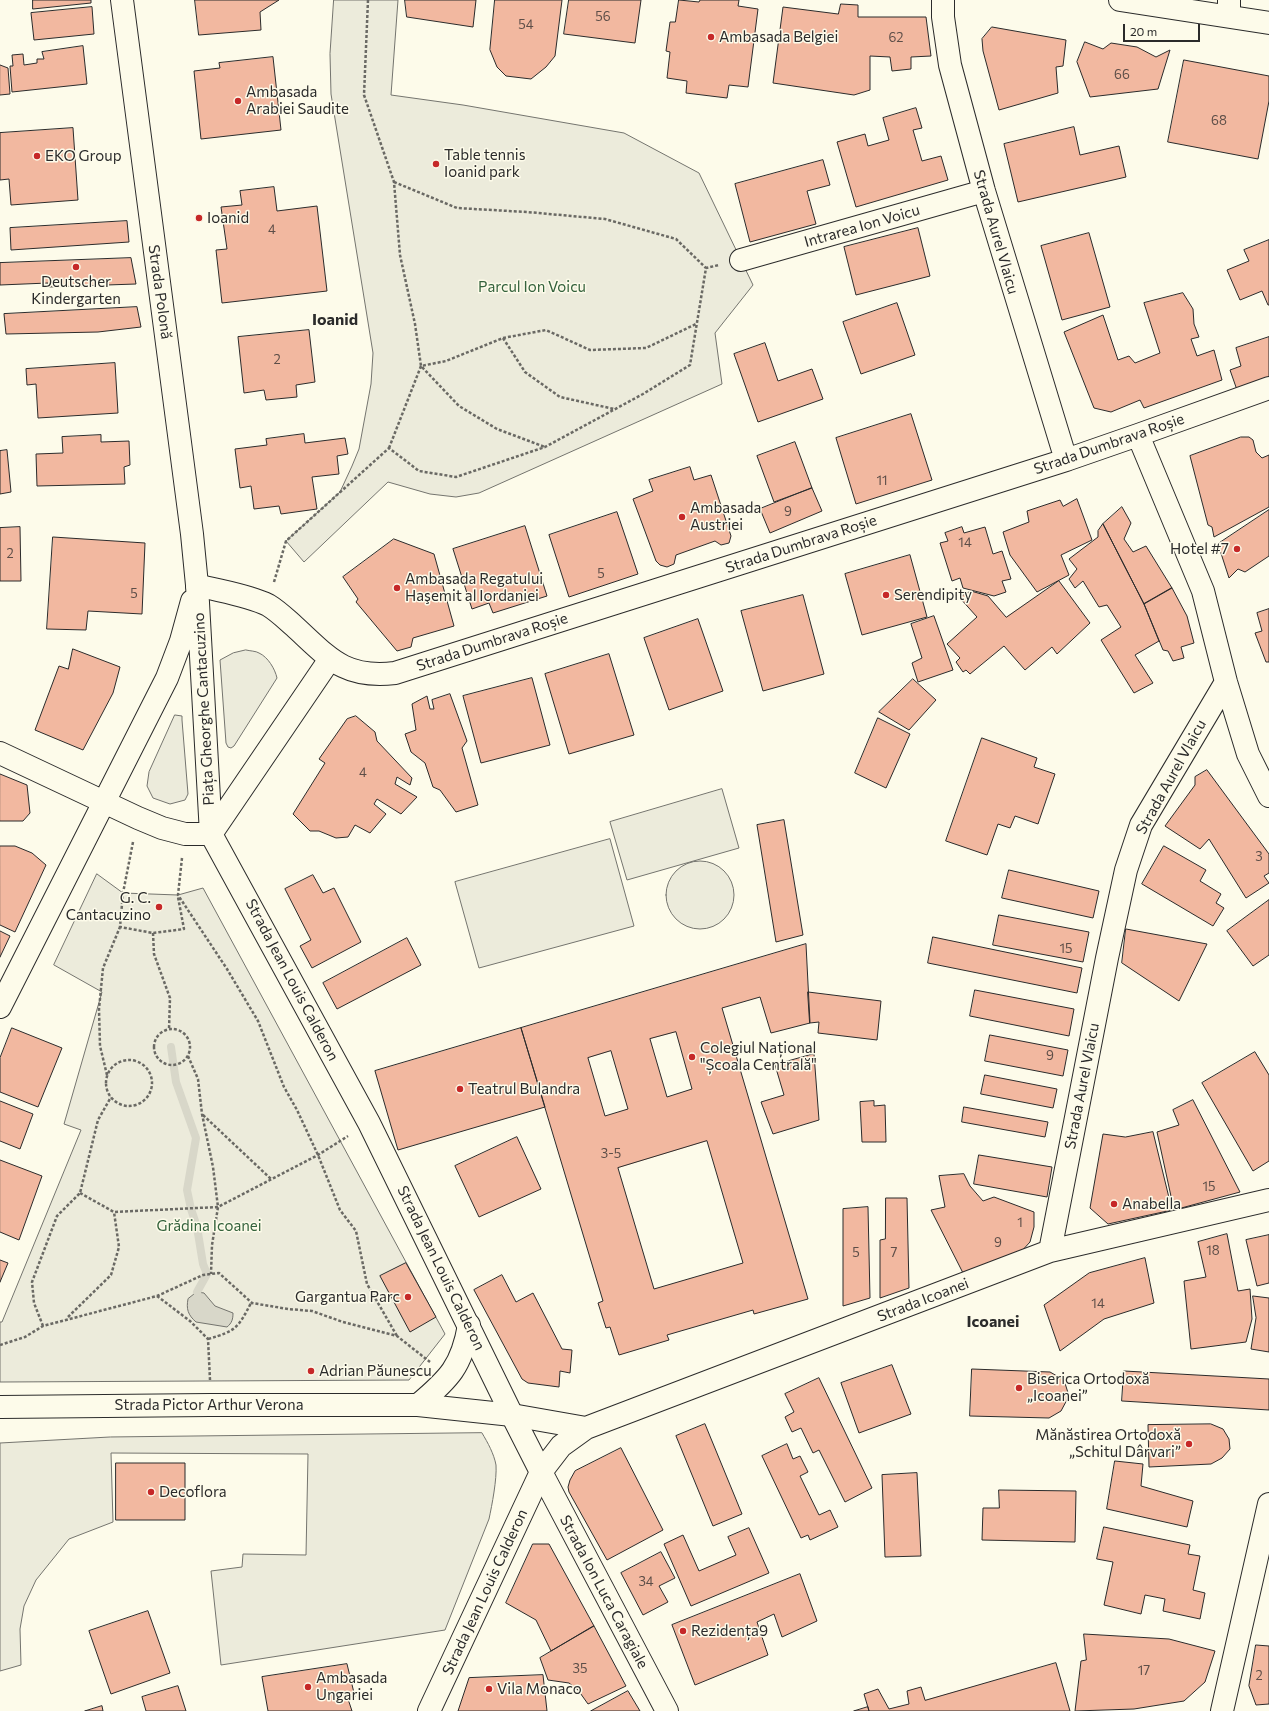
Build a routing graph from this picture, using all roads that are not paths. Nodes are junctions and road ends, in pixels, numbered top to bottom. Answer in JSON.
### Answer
{"nodes":[{"id":1,"x":122,"y":0,"type":"edge"},
{"id":2,"x":943,"y":0,"type":"edge"},
{"id":3,"x":1120,"y":0,"type":"edge"},
{"id":4,"x":1229,"y":8,"type":"edge"},
{"id":5,"x":1269,"y":23,"type":"edge"},
{"id":6,"x":984,"y":191,"type":"junction"},
{"id":7,"x":741,"y":260,"type":"road end"},
{"id":8,"x":1269,"y":388,"type":"edge"},
{"id":9,"x":1138,"y":435,"type":"junction"},
{"id":10,"x":1066,"y":460,"type":"junction"},
{"id":11,"x":197,"y":585,"type":"junction"},
{"id":12,"x":330,"y":659,"type":"junction"},
{"id":13,"x":1226,"y":682,"type":"junction"},
{"id":14,"x":0,"y":753,"type":"edge"},
{"id":15,"x":1269,"y":796,"type":"edge"},
{"id":16,"x":104,"y":802,"type":"junction"},
{"id":17,"x":211,"y":834,"type":"junction"},
{"id":18,"x":0,"y":1008,"type":"edge"},
{"id":19,"x":1269,"y":1200,"type":"edge"},
{"id":20,"x":1050,"y":1251,"type":"junction"},
{"id":21,"x":469,"y":1325,"type":"junction"},
{"id":22,"x":418,"y":1405,"type":"junction"},
{"id":23,"x":0,"y":1407,"type":"edge"},
{"id":24,"x":512,"y":1415,"type":"junction"},
{"id":25,"x":586,"y":1428,"type":"junction"},
{"id":26,"x":541,"y":1472,"type":"junction"},
{"id":27,"x":1269,"y":1504,"type":"edge"},
{"id":28,"x":429,"y":1711,"type":"edge"},
{"id":29,"x":667,"y":1711,"type":"edge"},
{"id":30,"x":1222,"y":1711,"type":"edge"}],
"edges":[{"from":1,"to":11,"type":"street","name":"Strada Polonă"},
{"from":2,"to":6,"type":"street","name":"Strada Aurel Vlaicu"},
{"from":3,"to":4,"type":"street"},
{"from":4,"to":5,"type":"street"},
{"from":6,"to":7,"type":"street","name":"Intrarea Ion Voicu"},
{"from":6,"to":10,"type":"street","name":"Strada Aurel Vlaicu"},
{"from":8,"to":9,"type":"street","name":"Strada Dumbrava Roșie"},
{"from":9,"to":10,"type":"street","name":"Strada Dumbrava Roșie"},
{"from":9,"to":13,"type":"street"},
{"from":10,"to":12,"type":"street","name":"Strada Dumbrava Roșie"},
{"from":11,"to":12,"type":"street"},
{"from":11,"to":16,"type":"street","name":"Piața Gheorghe Cantacuzino"},
{"from":11,"to":17,"type":"street","name":"Piața Gheorghe Cantacuzino"},
{"from":12,"to":17,"type":"street","name":"Piața Gheorghe Cantacuzino"},
{"from":13,"to":15,"type":"street"},
{"from":13,"to":20,"type":"street","name":"Strada Aurel Vlaicu"},
{"from":14,"to":16,"type":"street"},
{"from":16,"to":17,"type":"street"},
{"from":16,"to":18,"type":"street","name":"Piața Gheorghe Cantacuzino"},
{"from":17,"to":21,"type":"street","name":"Strada Jean Louis Calderon"},
{"from":19,"to":20,"type":"street","name":"Strada Icoanei"},
{"from":20,"to":25,"type":"street","name":"Strada Icoanei"},
{"from":21,"to":22,"type":"street"},
{"from":21,"to":24,"type":"street","name":"Strada Jean Louis Calderon"},
{"from":22,"to":23,"type":"street","name":"Strada Pictor Arthur Verona"},
{"from":22,"to":24,"type":"street","name":"Strada Pictor Arthur Verona"},
{"from":24,"to":25,"type":"street"},
{"from":24,"to":26,"type":"street","name":"Strada Jean Louis Calderon"},
{"from":25,"to":26,"type":"street","name":"Strada Icoanei"},
{"from":26,"to":28,"type":"street","name":"Strada Jean Louis Calderon"},
{"from":26,"to":29,"type":"street","name":"Strada Ion Luca Caragiale"},
{"from":27,"to":30,"type":"street"}]}
